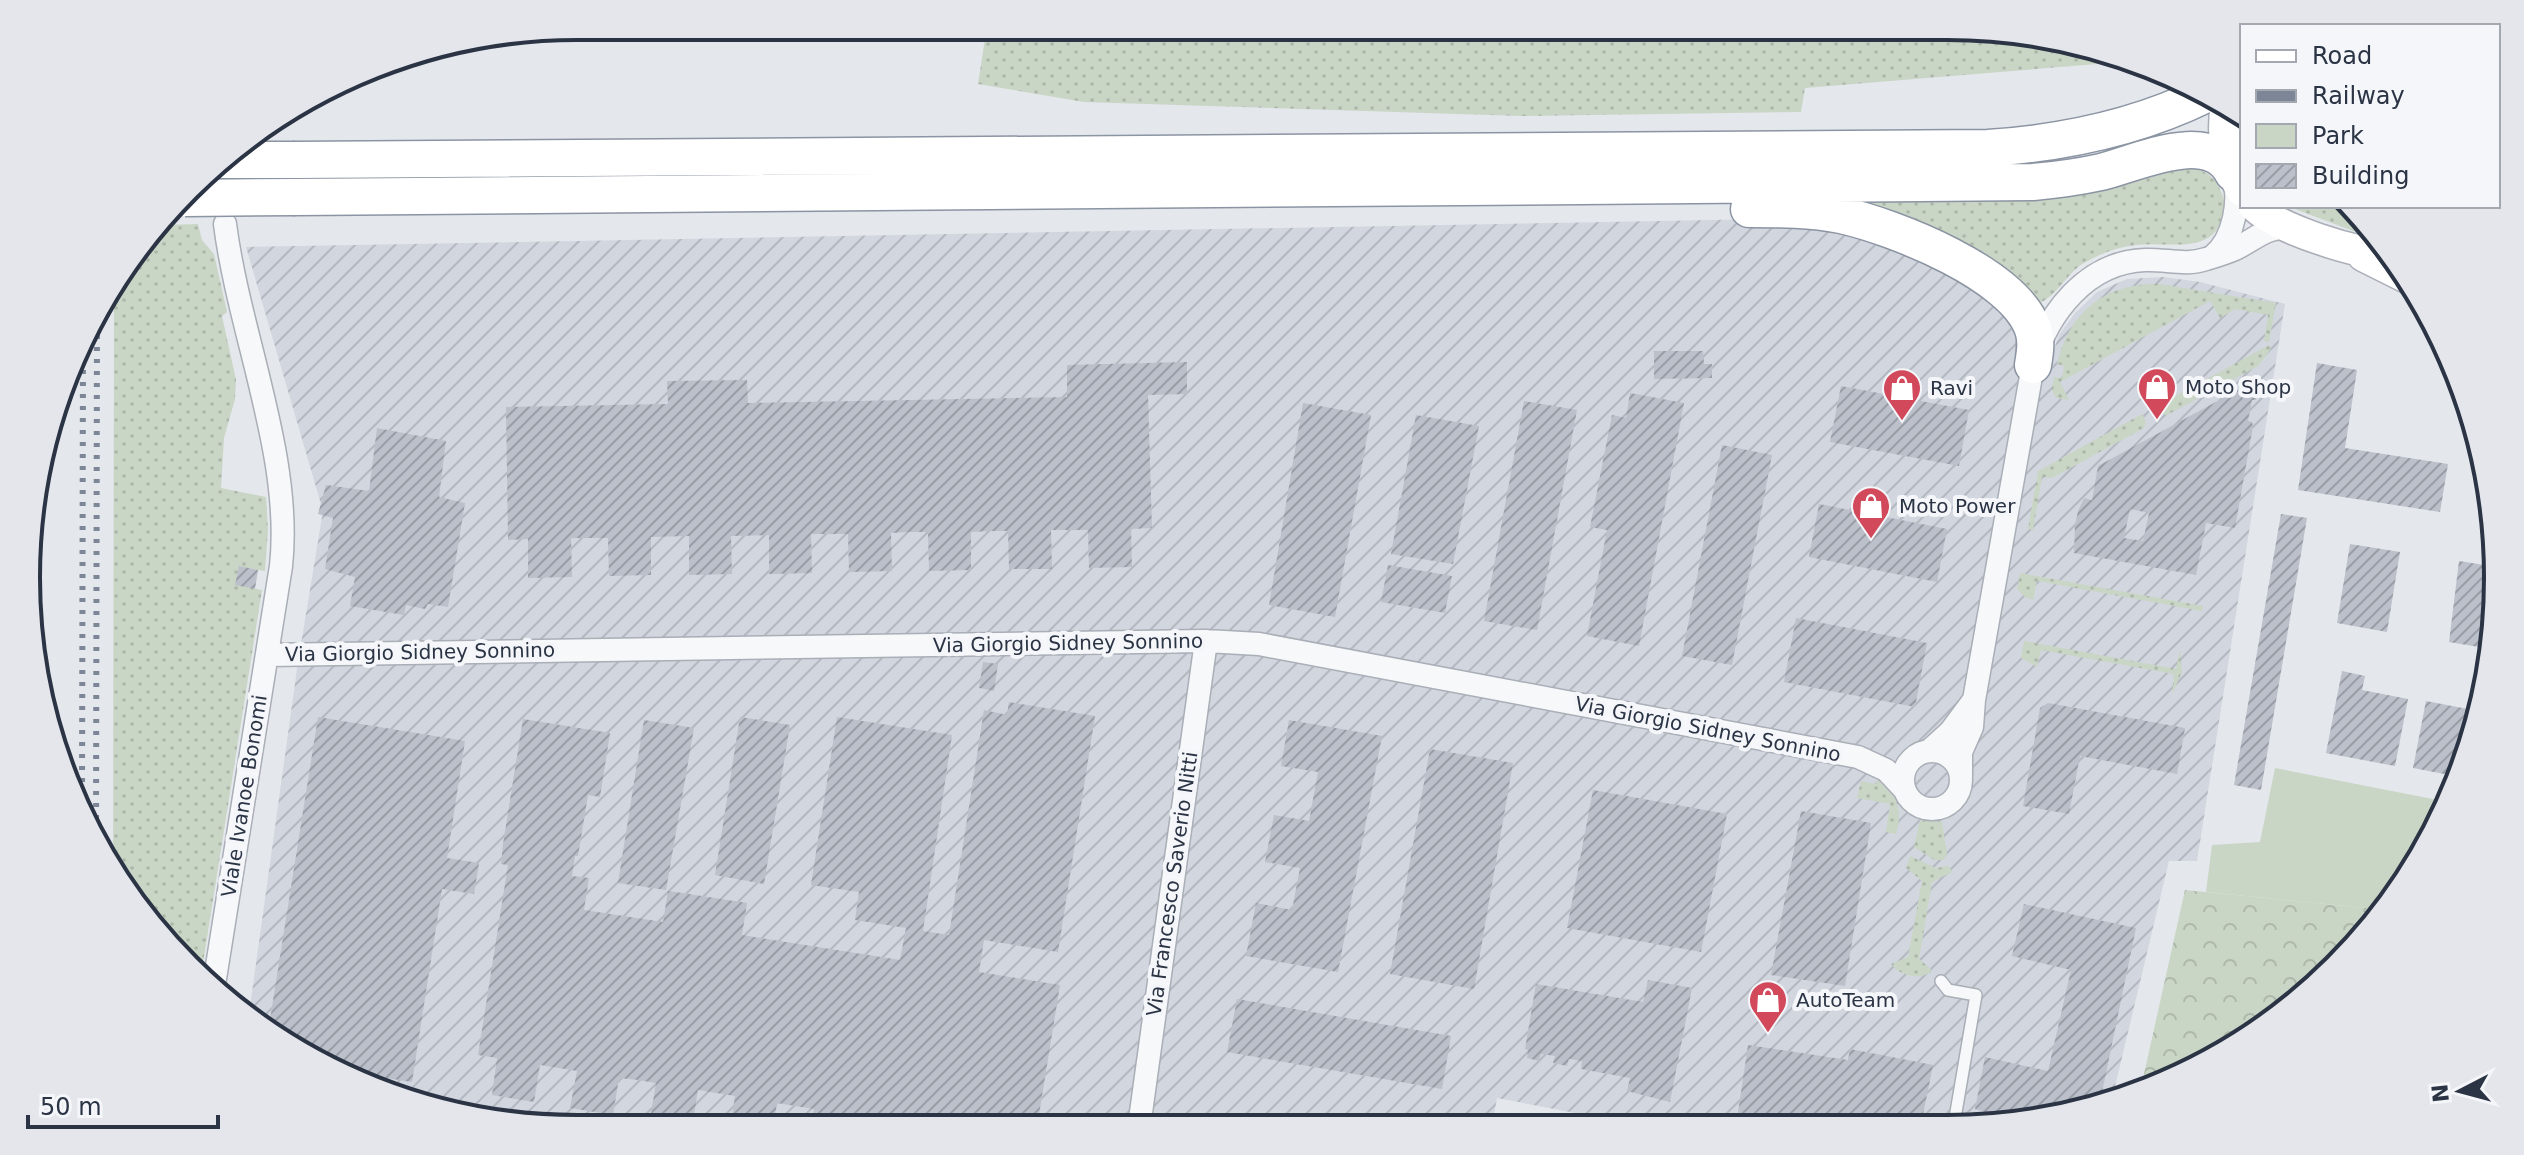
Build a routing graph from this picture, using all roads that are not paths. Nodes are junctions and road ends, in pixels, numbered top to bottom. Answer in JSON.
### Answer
{"nodes":[{"id":1,"x":2193,"y":100,"type":"edge"},
{"id":2,"x":2225,"y":118,"type":"edge"},
{"id":3,"x":239,"y":160,"type":"edge"},
{"id":4,"x":2237,"y":182,"type":"edge"},
{"id":5,"x":1509,"y":187,"type":"junction"},
{"id":6,"x":196,"y":198,"type":"edge"},
{"id":7,"x":2257,"y":208,"type":"edge"},
{"id":8,"x":225,"y":224,"type":"dead end"},
{"id":9,"x":2292,"y":228,"type":"junction"},
{"id":10,"x":2336,"y":243,"type":"junction"},
{"id":11,"x":2376,"y":254,"type":"edge"},
{"id":12,"x":2213,"y":256,"type":"junction"},
{"id":13,"x":2385,"y":267,"type":"edge"},
{"id":14,"x":2033,"y":365,"type":"junction"},
{"id":15,"x":1206,"y":641,"type":"junction"},
{"id":16,"x":267,"y":655,"type":"junction"},
{"id":17,"x":1974,"y":700,"type":"junction"},
{"id":18,"x":1925,"y":752,"type":"junction"},
{"id":19,"x":1858,"y":757,"type":"junction"},
{"id":20,"x":1961,"y":777,"type":"junction"},
{"id":21,"x":1904,"y":789,"type":"junction"},
{"id":22,"x":216,"y":975,"type":"edge"},
{"id":23,"x":1941,"y":981,"type":"dead end"},
{"id":24,"x":1141,"y":1115,"type":"edge"},
{"id":25,"x":1956,"y":1115,"type":"edge"}],
"edges":[{"from":1,"to":3,"type":"highway","bridge":true},
{"from":2,"to":4,"type":"main road"},
{"from":4,"to":5,"type":"highway"},
{"from":4,"to":12,"type":"street"},
{"from":5,"to":6,"type":"highway","bridge":true},
{"from":5,"to":14,"type":"highway"},
{"from":7,"to":9,"type":"main road"},
{"from":8,"to":16,"type":"street","name":"Viale Ivanoe Bonomi"},
{"from":9,"to":10,"type":"main road"},
{"from":9,"to":12,"type":"street"},
{"from":10,"to":11,"type":"main road"},
{"from":10,"to":13,"type":"main road"},
{"from":12,"to":14,"type":"street"},
{"from":14,"to":17,"type":"street"},
{"from":15,"to":16,"type":"street","name":"Via Giorgio Sidney Sonnino"},
{"from":15,"to":19,"type":"street","name":"Via Giorgio Sidney Sonnino"},
{"from":15,"to":24,"type":"street","name":"Via Francesco Saverio Nitti"},
{"from":16,"to":22,"type":"street","name":"Viale Ivanoe Bonomi"},
{"from":17,"to":18,"type":"street"},
{"from":17,"to":20,"type":"street"},
{"from":18,"to":19,"type":"street","name":"Via Giorgio Sidney Sonnino"},
{"from":18,"to":20,"type":"street"},
{"from":18,"to":21,"type":"street"},
{"from":19,"to":21,"type":"street","name":"Via Giorgio Sidney Sonnino"},
{"from":20,"to":21,"type":"street"},
{"from":23,"to":25,"type":"lane"}]}
